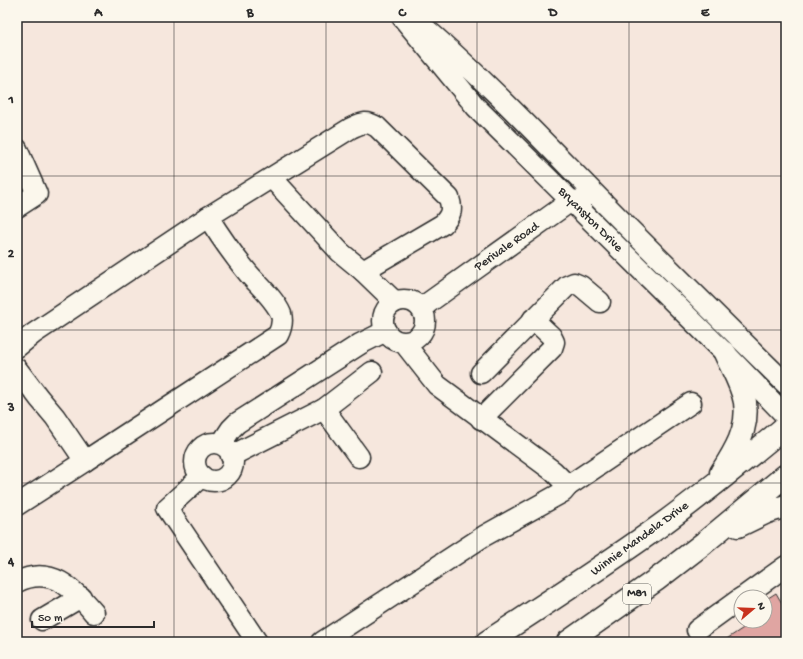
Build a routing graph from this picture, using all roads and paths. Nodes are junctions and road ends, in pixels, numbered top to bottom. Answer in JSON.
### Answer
{"nodes":[{"id":1,"x":402,"y":17,"type":"edge"},
{"id":2,"x":413,"y":17,"type":"edge"},
{"id":3,"x":17,"y":149,"type":"edge"},
{"id":4,"x":272,"y":178,"type":"junction"},
{"id":5,"x":599,"y":198,"type":"junction"},
{"id":6,"x":571,"y":201,"type":"junction"},
{"id":7,"x":17,"y":207,"type":"edge"},
{"id":8,"x":208,"y":217,"type":"junction"},
{"id":9,"x":363,"y":270,"type":"junction"},
{"id":10,"x":395,"y":302,"type":"junction"},
{"id":11,"x":600,"y":302,"type":"dead end"},
{"id":12,"x":421,"y":308,"type":"junction"},
{"id":13,"x":533,"y":319,"type":"junction"},
{"id":14,"x":386,"y":331,"type":"junction"},
{"id":15,"x":404,"y":342,"type":"junction"},
{"id":16,"x":17,"y":347,"type":"edge"},
{"id":17,"x":725,"y":353,"type":"junction"},
{"id":18,"x":17,"y":369,"type":"edge"},
{"id":19,"x":372,"y":372,"type":"dead end"},
{"id":20,"x":481,"y":373,"type":"dead end"},
{"id":21,"x":786,"y":384,"type":"edge"},
{"id":22,"x":691,"y":403,"type":"dead end"},
{"id":23,"x":324,"y":409,"type":"junction"},
{"id":24,"x":786,"y":416,"type":"edge"},
{"id":25,"x":481,"y":419,"type":"junction"},
{"id":26,"x":786,"y":426,"type":"edge"},
{"id":27,"x":226,"y":450,"type":"junction"},
{"id":28,"x":359,"y":457,"type":"dead end"},
{"id":29,"x":85,"y":461,"type":"junction"},
{"id":30,"x":786,"y":475,"type":"edge"},
{"id":31,"x":202,"y":476,"type":"junction"},
{"id":32,"x":715,"y":485,"type":"junction"},
{"id":33,"x":568,"y":486,"type":"junction"},
{"id":34,"x":17,"y":505,"type":"edge"},
{"id":35,"x":786,"y":506,"type":"edge"},
{"id":36,"x":704,"y":543,"type":"junction"},
{"id":37,"x":786,"y":566,"type":"edge"},
{"id":38,"x":17,"y":582,"type":"edge"},
{"id":39,"x":754,"y":589,"type":"edge"},
{"id":40,"x":81,"y":597,"type":"junction"},
{"id":41,"x":733,"y":604,"type":"edge"},
{"id":42,"x":94,"y":613,"type":"dead end"},
{"id":43,"x":42,"y":620,"type":"dead end"},
{"id":44,"x":697,"y":630,"type":"dead end"},
{"id":45,"x":345,"y":635,"type":"edge"},
{"id":46,"x":257,"y":642,"type":"edge"},
{"id":47,"x":322,"y":642,"type":"edge"},
{"id":48,"x":487,"y":642,"type":"edge"},
{"id":49,"x":568,"y":642,"type":"edge"}],
"edges":[{"from":1,"to":6,"type":"street","name":"Bryanston Drive"},
{"from":2,"to":5,"type":"street","name":"Bryanston Drive"},
{"from":3,"to":7,"type":"street"},
{"from":4,"to":8,"type":"street"},
{"from":4,"to":9,"type":"street"},
{"from":4,"to":9,"type":"street"},
{"from":5,"to":6,"type":"street","name":"Perivale Road"},
{"from":5,"to":21,"type":"street","name":"Bryanston Drive"},
{"from":6,"to":12,"type":"street","name":"Perivale Road"},
{"from":6,"to":17,"type":"street","name":"Bryanston Drive"},
{"from":8,"to":16,"type":"street"},
{"from":8,"to":29,"type":"street"},
{"from":9,"to":10,"type":"street"},
{"from":10,"to":12,"type":"street"},
{"from":10,"to":14,"type":"street"},
{"from":11,"to":13,"type":"street"},
{"from":12,"to":15,"type":"street"},
{"from":13,"to":20,"type":"street"},
{"from":13,"to":25,"type":"street"},
{"from":14,"to":15,"type":"street"},
{"from":14,"to":27,"type":"street"},
{"from":15,"to":25,"type":"street"},
{"from":17,"to":24,"type":"street","name":"Bryanston Drive"},
{"from":17,"to":32,"type":"main road"},
{"from":18,"to":29,"type":"street"},
{"from":19,"to":23,"type":"street"},
{"from":22,"to":33,"type":"street"},
{"from":23,"to":27,"type":"street"},
{"from":23,"to":28,"type":"street"},
{"from":25,"to":33,"type":"street"},
{"from":26,"to":32,"type":"main road","name":"Winnie Mandela Drive"},
{"from":27,"to":31,"type":"street"},
{"from":27,"to":31,"type":"street"},
{"from":29,"to":34,"type":"street"},
{"from":30,"to":36,"type":"main road","number":"M81"},
{"from":31,"to":46,"type":"street"},
{"from":32,"to":48,"type":"main road","name":"Winnie Mandela Drive"},
{"from":33,"to":45,"type":"street"},
{"from":35,"to":36,"type":"main road"},
{"from":36,"to":49,"type":"main road","number":"M81"},
{"from":37,"to":39,"type":"street"},
{"from":38,"to":40,"type":"street"},
{"from":40,"to":42,"type":"street"},
{"from":40,"to":43,"type":"street"},
{"from":41,"to":44,"type":"street"},
{"from":45,"to":47,"type":"street"}]}
